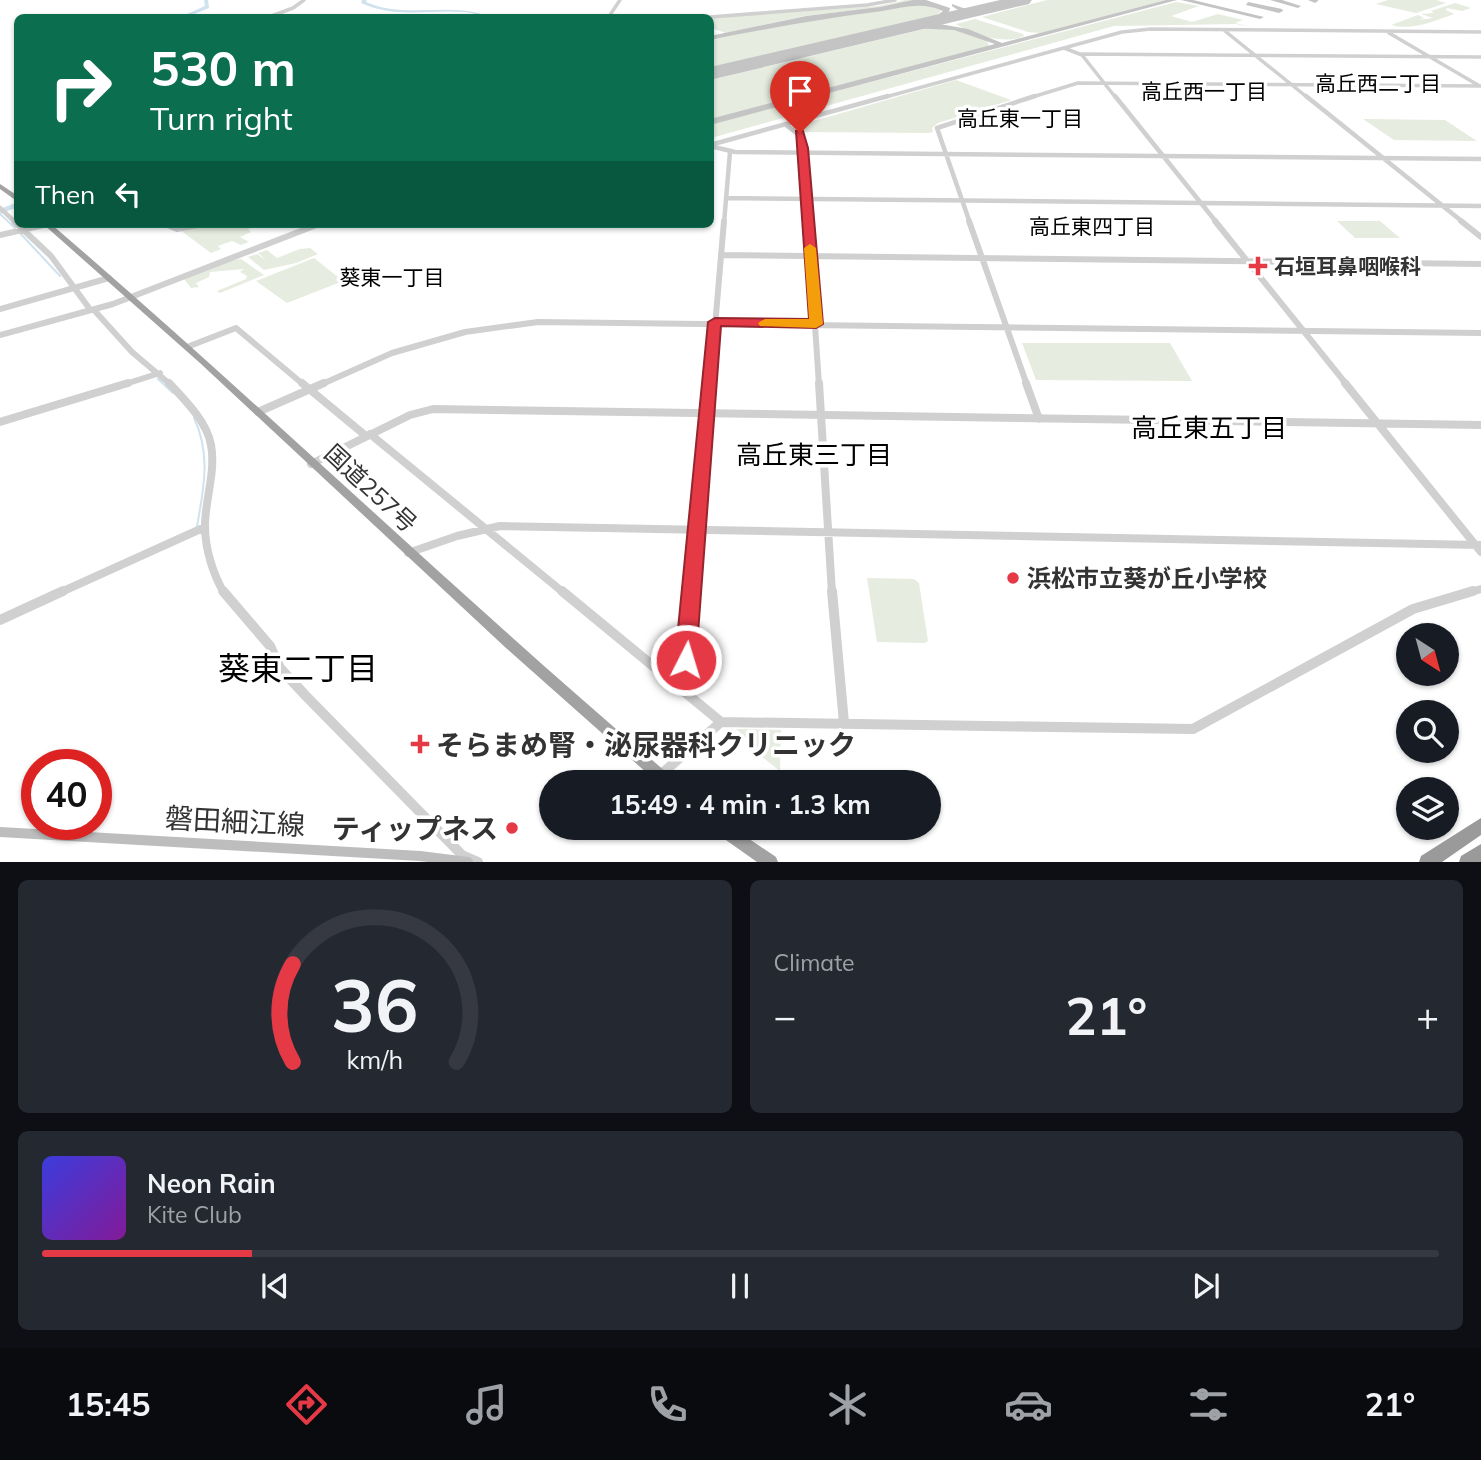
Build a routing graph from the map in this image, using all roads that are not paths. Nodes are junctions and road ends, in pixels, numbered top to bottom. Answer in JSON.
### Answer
{"nodes":[{"id":1,"x":304,"y":0,"type":"edge"},
{"id":2,"x":895,"y":0,"type":"edge"},
{"id":3,"x":277,"y":14,"type":"edge"},
{"id":4,"x":714,"y":17,"type":"edge"},
{"id":5,"x":1222,"y":30,"type":"junction"},
{"id":6,"x":1386,"y":31,"type":"junction"},
{"id":7,"x":1481,"y":32,"type":"edge"},
{"id":8,"x":1062,"y":48,"type":"junction"},
{"id":9,"x":1081,"y":54,"type":"junction"},
{"id":10,"x":1256,"y":55,"type":"junction"},
{"id":11,"x":1428,"y":56,"type":"junction"},
{"id":12,"x":1481,"y":57,"type":"edge"},
{"id":13,"x":1105,"y":83,"type":"junction"},
{"id":14,"x":1290,"y":84,"type":"junction"},
{"id":15,"x":1480,"y":86,"type":"edge"},
{"id":16,"x":785,"y":125,"type":"junction"},
{"id":17,"x":714,"y":143,"type":"edge"},
{"id":18,"x":714,"y":143,"type":"edge"},
{"id":19,"x":714,"y":145,"type":"edge"},
{"id":20,"x":714,"y":145,"type":"edge"},
{"id":21,"x":730,"y":152,"type":"junction"},
{"id":22,"x":765,"y":152,"type":"junction"},
{"id":23,"x":804,"y":152,"type":"junction"},
{"id":24,"x":945,"y":153,"type":"junction"},
{"id":25,"x":1163,"y":155,"type":"junction"},
{"id":26,"x":1381,"y":157,"type":"junction"},
{"id":27,"x":1481,"y":159,"type":"edge"},
{"id":28,"x":0,"y":186,"type":"edge"},
{"id":29,"x":14,"y":197,"type":"edge"},
{"id":30,"x":726,"y":198,"type":"junction"},
{"id":31,"x":807,"y":199,"type":"junction"},
{"id":32,"x":963,"y":201,"type":"junction"},
{"id":33,"x":1201,"y":204,"type":"junction"},
{"id":34,"x":1442,"y":206,"type":"junction"},
{"id":35,"x":1481,"y":206,"type":"edge"},
{"id":36,"x":31,"y":228,"type":"edge"},
{"id":37,"x":53,"y":228,"type":"edge"},
{"id":38,"x":301,"y":228,"type":"edge"},
{"id":39,"x":309,"y":228,"type":"edge"},
{"id":40,"x":23,"y":230,"type":"junction"},
{"id":41,"x":0,"y":235,"type":"edge"},
{"id":42,"x":1481,"y":237,"type":"edge"},
{"id":43,"x":721,"y":255,"type":"junction"},
{"id":44,"x":811,"y":256,"type":"junction"},
{"id":45,"x":982,"y":258,"type":"junction"},
{"id":46,"x":1247,"y":261,"type":"junction"},
{"id":47,"x":1481,"y":264,"type":"edge"},
{"id":48,"x":109,"y":278,"type":"junction"},
{"id":49,"x":73,"y":289,"type":"junction"},
{"id":50,"x":129,"y":297,"type":"junction"},
{"id":51,"x":0,"y":309,"type":"edge"},
{"id":52,"x":92,"y":309,"type":"junction"},
{"id":53,"x":715,"y":322,"type":"junction"},
{"id":54,"x":816,"y":324,"type":"junction"},
{"id":55,"x":1007,"y":327,"type":"junction"},
{"id":56,"x":1302,"y":330,"type":"junction"},
{"id":57,"x":0,"y":333,"type":"edge"},
{"id":58,"x":1481,"y":333,"type":"edge"},
{"id":59,"x":187,"y":347,"type":"junction"},
{"id":60,"x":160,"y":373,"type":"junction"},
{"id":61,"x":309,"y":388,"type":"junction"},
{"id":62,"x":258,"y":411,"type":"junction"},
{"id":63,"x":707,"y":412,"type":"junction"},
{"id":64,"x":821,"y":415,"type":"junction"},
{"id":65,"x":1039,"y":419,"type":"junction"},
{"id":66,"x":0,"y":422,"type":"edge"},
{"id":67,"x":1378,"y":424,"type":"junction"},
{"id":68,"x":1481,"y":425,"type":"edge"},
{"id":69,"x":368,"y":435,"type":"junction"},
{"id":70,"x":311,"y":464,"type":"junction"},
{"id":71,"x":205,"y":527,"type":"junction"},
{"id":72,"x":484,"y":528,"type":"junction"},
{"id":73,"x":696,"y":529,"type":"junction"},
{"id":74,"x":829,"y":531,"type":"junction"},
{"id":75,"x":1479,"y":548,"type":"edge"},
{"id":76,"x":408,"y":553,"type":"junction"},
{"id":77,"x":1481,"y":589,"type":"edge"},
{"id":78,"x":0,"y":620,"type":"edge"},
{"id":79,"x":684,"y":676,"type":"dead end"},
{"id":80,"x":721,"y":722,"type":"junction"},
{"id":81,"x":844,"y":723,"type":"junction"},
{"id":82,"x":653,"y":770,"type":"edge"},
{"id":83,"x":672,"y":770,"type":"edge"},
{"id":84,"x":1481,"y":826,"type":"edge"},
{"id":85,"x":0,"y":832,"type":"edge"},
{"id":86,"x":739,"y":840,"type":"edge"},
{"id":87,"x":1481,"y":852,"type":"edge"},
{"id":88,"x":468,"y":862,"type":"edge"},
{"id":89,"x":478,"y":862,"type":"edge"},
{"id":90,"x":771,"y":862,"type":"edge"},
{"id":91,"x":1427,"y":862,"type":"edge"},
{"id":92,"x":1467,"y":862,"type":"edge"}],
"edges":[{"from":1,"to":3,"type":"street"},
{"from":2,"to":4,"type":"street"},
{"from":5,"to":6,"type":"street"},
{"from":5,"to":8,"type":"street"},
{"from":5,"to":10,"type":"street"},
{"from":6,"to":7,"type":"street"},
{"from":6,"to":11,"type":"street"},
{"from":8,"to":9,"type":"street"},
{"from":8,"to":16,"type":"street"},
{"from":8,"to":17,"type":"street"},
{"from":9,"to":10,"type":"street"},
{"from":9,"to":13,"type":"street"},
{"from":10,"to":11,"type":"street"},
{"from":10,"to":14,"type":"street"},
{"from":11,"to":12,"type":"street"},
{"from":11,"to":15,"type":"street"},
{"from":13,"to":14,"type":"street"},
{"from":13,"to":24,"type":"street"},
{"from":13,"to":25,"type":"street"},
{"from":14,"to":15,"type":"street"},
{"from":14,"to":26,"type":"street"},
{"from":16,"to":18,"type":"street"},
{"from":16,"to":23,"type":"street"},
{"from":19,"to":22,"type":"street"},
{"from":20,"to":21,"type":"street"},
{"from":21,"to":22,"type":"street"},
{"from":21,"to":30,"type":"street"},
{"from":22,"to":23,"type":"street"},
{"from":23,"to":24,"type":"street"},
{"from":23,"to":31,"type":"street"},
{"from":24,"to":25,"type":"street"},
{"from":24,"to":32,"type":"street"},
{"from":25,"to":26,"type":"street"},
{"from":25,"to":33,"type":"street"},
{"from":26,"to":27,"type":"street"},
{"from":26,"to":34,"type":"street"},
{"from":28,"to":29,"type":"highway"},
{"from":30,"to":31,"type":"street"},
{"from":30,"to":43,"type":"street"},
{"from":31,"to":32,"type":"street"},
{"from":31,"to":44,"type":"street"},
{"from":32,"to":33,"type":"street"},
{"from":32,"to":45,"type":"street"},
{"from":33,"to":34,"type":"street"},
{"from":33,"to":46,"type":"street"},
{"from":34,"to":35,"type":"street"},
{"from":34,"to":42,"type":"street"},
{"from":36,"to":40,"type":"street"},
{"from":37,"to":48,"type":"highway","name":"国道257号"},
{"from":38,"to":50,"type":"street"},
{"from":39,"to":50,"type":"street"},
{"from":40,"to":41,"type":"street"},
{"from":40,"to":49,"type":"street"},
{"from":43,"to":44,"type":"street"},
{"from":43,"to":53,"type":"street"},
{"from":44,"to":45,"type":"street"},
{"from":44,"to":54,"type":"street"},
{"from":45,"to":46,"type":"street"},
{"from":45,"to":55,"type":"street"},
{"from":46,"to":47,"type":"street"},
{"from":46,"to":56,"type":"street"},
{"from":48,"to":49,"type":"street"},
{"from":48,"to":50,"type":"highway","name":"国道257号"},
{"from":49,"to":51,"type":"street"},
{"from":49,"to":52,"type":"street"},
{"from":50,"to":52,"type":"street"},
{"from":50,"to":59,"type":"highway","name":"国道257号"},
{"from":52,"to":57,"type":"street"},
{"from":52,"to":60,"type":"street"},
{"from":53,"to":54,"type":"street"},
{"from":53,"to":61,"type":"street"},
{"from":53,"to":63,"type":"street"},
{"from":54,"to":55,"type":"street"},
{"from":54,"to":64,"type":"street"},
{"from":55,"to":56,"type":"street"},
{"from":55,"to":65,"type":"street"},
{"from":56,"to":58,"type":"street"},
{"from":56,"to":67,"type":"street"},
{"from":59,"to":61,"type":"street"},
{"from":59,"to":62,"type":"highway","name":"国道257号"},
{"from":60,"to":66,"type":"street"},
{"from":60,"to":71,"type":"street"},
{"from":61,"to":62,"type":"street"},
{"from":61,"to":69,"type":"street"},
{"from":62,"to":70,"type":"highway","name":"国道257号"},
{"from":63,"to":64,"type":"street"},
{"from":63,"to":69,"type":"street"},
{"from":63,"to":73,"type":"street"},
{"from":64,"to":65,"type":"street"},
{"from":64,"to":74,"type":"street"},
{"from":65,"to":67,"type":"street"},
{"from":67,"to":68,"type":"street"},
{"from":67,"to":75,"type":"street"},
{"from":69,"to":70,"type":"street"},
{"from":69,"to":72,"type":"street"},
{"from":70,"to":76,"type":"highway","name":"国道257号"},
{"from":71,"to":78,"type":"street"},
{"from":71,"to":89,"type":"street"},
{"from":72,"to":73,"type":"street"},
{"from":72,"to":76,"type":"street"},
{"from":72,"to":80,"type":"street"},
{"from":73,"to":74,"type":"street"},
{"from":73,"to":79,"type":"street"},
{"from":74,"to":75,"type":"street"},
{"from":74,"to":81,"type":"street"},
{"from":76,"to":82,"type":"highway","name":"国道257号"},
{"from":77,"to":81,"type":"street"},
{"from":80,"to":81,"type":"street"},
{"from":80,"to":83,"type":"street"},
{"from":84,"to":91,"type":"highway"},
{"from":85,"to":88,"type":"main road","name":"磐田細江線"},
{"from":86,"to":90,"type":"highway"},
{"from":87,"to":92,"type":"highway"}]}
